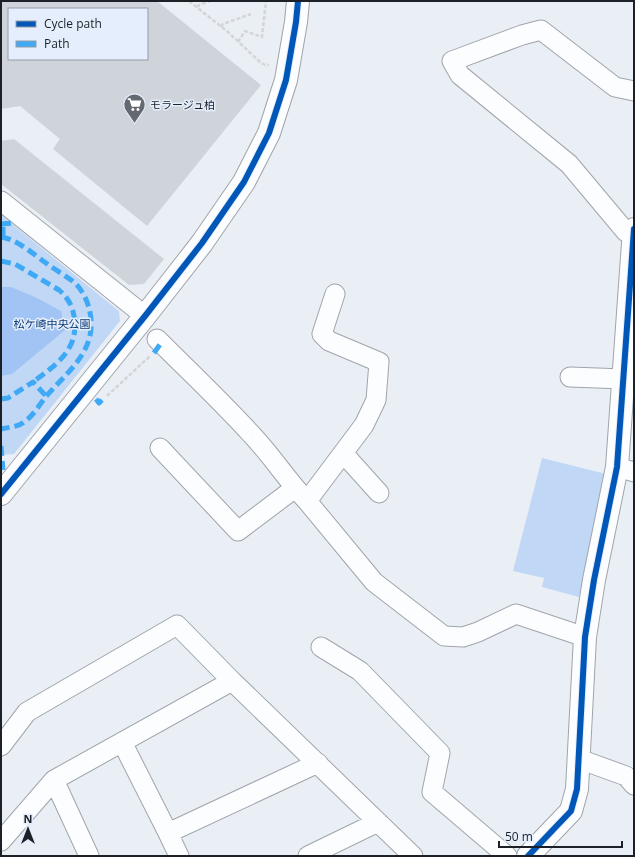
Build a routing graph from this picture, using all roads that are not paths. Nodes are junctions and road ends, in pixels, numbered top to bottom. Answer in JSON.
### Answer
{"nodes":[{"id":1,"x":298,"y":1,"type":"edge"},
{"id":2,"x":634,"y":90,"type":"edge"},
{"id":3,"x":1,"y":201,"type":"edge"},
{"id":4,"x":634,"y":229,"type":"edge"},
{"id":5,"x":634,"y":234,"type":"edge"},
{"id":6,"x":335,"y":294,"type":"dead end"},
{"id":7,"x":145,"y":316,"type":"junction"},
{"id":8,"x":156,"y":346,"type":"road end"},
{"id":9,"x":570,"y":377,"type":"dead end"},
{"id":10,"x":629,"y":378,"type":"edge"},
{"id":11,"x":160,"y":448,"type":"dead end"},
{"id":12,"x":343,"y":453,"type":"junction"},
{"id":13,"x":626,"y":470,"type":"edge"},
{"id":14,"x":2,"y":489,"type":"edge"},
{"id":15,"x":379,"y":493,"type":"dead end"},
{"id":16,"x":301,"y":494,"type":"junction"},
{"id":17,"x":585,"y":637,"type":"junction"},
{"id":18,"x":321,"y":647,"type":"dead end"},
{"id":19,"x":232,"y":681,"type":"junction"},
{"id":20,"x":122,"y":742,"type":"junction"},
{"id":21,"x":1,"y":746,"type":"edge"},
{"id":22,"x":578,"y":759,"type":"junction"},
{"id":23,"x":318,"y":763,"type":"junction"},
{"id":24,"x":54,"y":780,"type":"junction"},
{"id":25,"x":634,"y":785,"type":"edge"},
{"id":26,"x":378,"y":822,"type":"junction"},
{"id":27,"x":168,"y":833,"type":"junction"},
{"id":28,"x":1,"y":841,"type":"edge"},
{"id":29,"x":89,"y":856,"type":"edge"},
{"id":30,"x":178,"y":856,"type":"edge"},
{"id":31,"x":308,"y":856,"type":"edge"},
{"id":32,"x":413,"y":856,"type":"edge"},
{"id":33,"x":507,"y":856,"type":"edge"},
{"id":34,"x":528,"y":856,"type":"edge"}],
"edges":[{"from":1,"to":7,"type":"street"},
{"from":2,"to":5,"type":"street"},
{"from":3,"to":7,"type":"street"},
{"from":4,"to":5,"type":"street"},
{"from":5,"to":10,"type":"street"},
{"from":6,"to":12,"type":"street"},
{"from":7,"to":14,"type":"street"},
{"from":8,"to":16,"type":"street"},
{"from":9,"to":10,"type":"street"},
{"from":10,"to":13,"type":"street"},
{"from":11,"to":16,"type":"street"},
{"from":12,"to":15,"type":"street"},
{"from":12,"to":16,"type":"street"},
{"from":13,"to":17,"type":"street"},
{"from":16,"to":17,"type":"street"},
{"from":17,"to":22,"type":"street"},
{"from":18,"to":33,"type":"street"},
{"from":19,"to":20,"type":"street"},
{"from":19,"to":21,"type":"street"},
{"from":19,"to":23,"type":"street"},
{"from":20,"to":24,"type":"street"},
{"from":20,"to":27,"type":"street"},
{"from":22,"to":25,"type":"street"},
{"from":22,"to":34,"type":"street"},
{"from":23,"to":26,"type":"street"},
{"from":23,"to":27,"type":"street"},
{"from":24,"to":28,"type":"street"},
{"from":24,"to":29,"type":"street"},
{"from":26,"to":31,"type":"street"},
{"from":26,"to":32,"type":"street"},
{"from":27,"to":30,"type":"street"}]}
